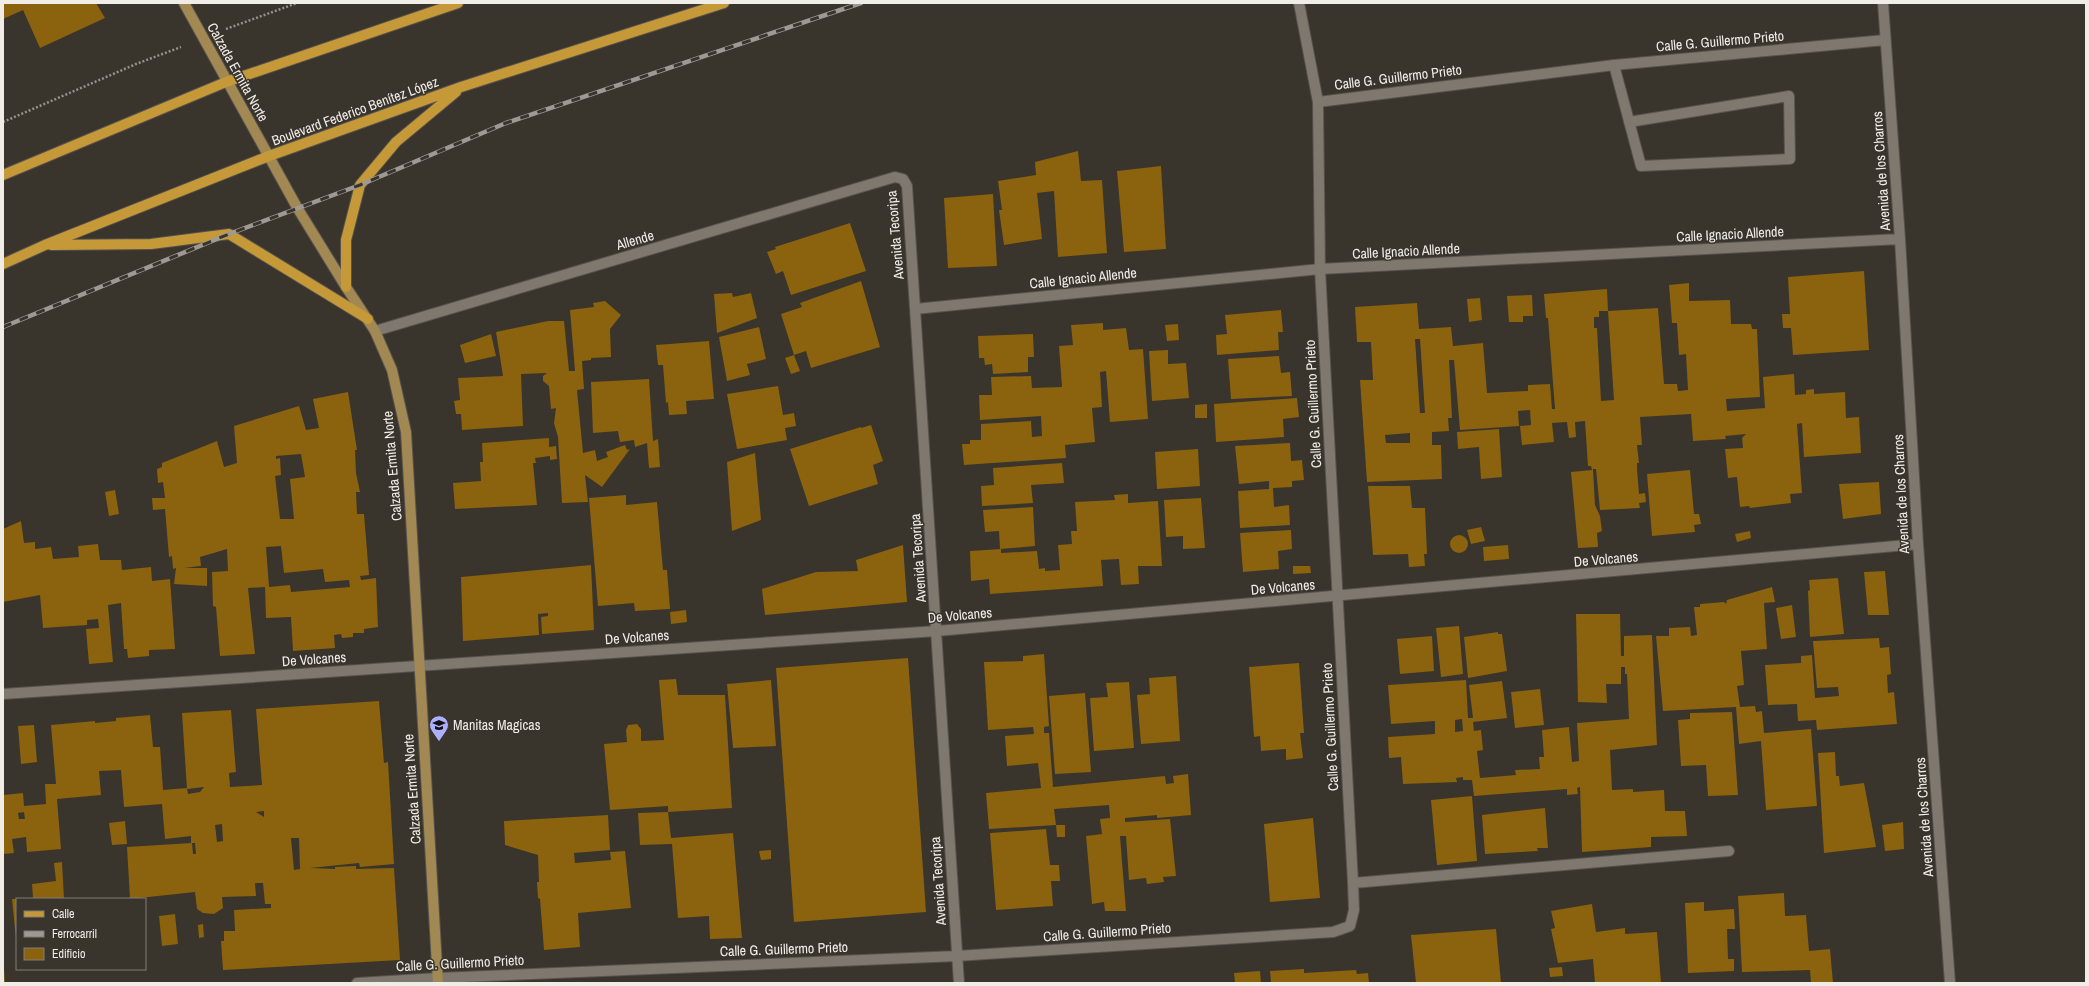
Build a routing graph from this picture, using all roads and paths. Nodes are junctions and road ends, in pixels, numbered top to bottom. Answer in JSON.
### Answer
{"nodes":[{"id":1,"x":184,"y":3,"type":"edge"},
{"id":2,"x":297,"y":3,"type":"edge"},
{"id":3,"x":458,"y":3,"type":"edge"},
{"id":4,"x":724,"y":3,"type":"edge"},
{"id":5,"x":1299,"y":3,"type":"edge"},
{"id":6,"x":1883,"y":3,"type":"edge"},
{"id":7,"x":203,"y":38,"type":"junction"},
{"id":8,"x":1885,"y":40,"type":"junction"},
{"id":9,"x":1614,"y":65,"type":"junction"},
{"id":10,"x":226,"y":82,"type":"junction"},
{"id":11,"x":461,"y":87,"type":"junction"},
{"id":12,"x":1318,"y":102,"type":"junction"},
{"id":13,"x":3,"y":122,"type":"edge"},
{"id":14,"x":1629,"y":122,"type":"junction"},
{"id":15,"x":269,"y":156,"type":"junction"},
{"id":16,"x":3,"y":175,"type":"edge"},
{"id":17,"x":904,"y":179,"type":"joint"},
{"id":18,"x":1900,"y":239,"type":"junction"},
{"id":19,"x":45,"y":245,"type":"junction"},
{"id":20,"x":3,"y":264,"type":"edge"},
{"id":21,"x":1320,"y":269,"type":"junction"},
{"id":22,"x":346,"y":288,"type":"junction"},
{"id":23,"x":915,"y":309,"type":"junction"},
{"id":24,"x":368,"y":319,"type":"junction"},
{"id":25,"x":375,"y":331,"type":"junction"},
{"id":26,"x":1918,"y":544,"type":"junction"},
{"id":27,"x":1338,"y":597,"type":"junction"},
{"id":28,"x":937,"y":631,"type":"junction"},
{"id":29,"x":418,"y":666,"type":"junction"},
{"id":30,"x":3,"y":694,"type":"edge"},
{"id":31,"x":1728,"y":851,"type":"dead end"},
{"id":32,"x":1352,"y":883,"type":"junction"},
{"id":33,"x":957,"y":956,"type":"junction"},
{"id":34,"x":438,"y":980,"type":"edge"},
{"id":35,"x":356,"y":983,"type":"edge"},
{"id":36,"x":959,"y":983,"type":"edge"},
{"id":37,"x":1950,"y":983,"type":"edge"}],
"edges":[{"from":1,"to":7,"type":"main road","name":"Calzada Ermita Norte"},
{"from":2,"to":7,"type":"path"},
{"from":3,"to":10,"type":"main road"},
{"from":4,"to":11,"type":"main road","name":"Boulevard Federico Benítez López"},
{"from":5,"to":12,"type":"street"},
{"from":6,"to":8,"type":"street","name":"Avenida de los Charros"},
{"from":7,"to":10,"type":"main road","name":"Calzada Ermita Norte"},
{"from":7,"to":13,"type":"path"},
{"from":8,"to":9,"type":"street","name":"Calle G. Guillermo Prieto"},
{"from":8,"to":18,"type":"street","name":"Avenida de los Charros"},
{"from":9,"to":12,"type":"street","name":"Calle G. Guillermo Prieto"},
{"from":9,"to":14,"type":"street"},
{"from":10,"to":15,"type":"main road","name":"Calzada Ermita Norte"},
{"from":10,"to":16,"type":"main road"},
{"from":11,"to":15,"type":"main road","name":"Boulevard Federico Benítez López"},
{"from":11,"to":22,"type":"main road"},
{"from":12,"to":21,"type":"street","name":"Calle G. Guillermo Prieto"},
{"from":14,"to":14,"type":"street"},
{"from":15,"to":19,"type":"main road","name":"Boulevard Federico Benítez López"},
{"from":15,"to":22,"type":"main road","name":"Calzada Ermita Norte"},
{"from":17,"to":23,"type":"street","name":"Avenida Tecoripa"},
{"from":17,"to":25,"type":"street","name":"Allende"},
{"from":18,"to":21,"type":"street","name":"Calle Ignacio Allende"},
{"from":18,"to":26,"type":"street","name":"Avenida de los Charros"},
{"from":19,"to":20,"type":"main road","name":"Boulevard Federico Benítez López"},
{"from":19,"to":24,"type":"main road"},
{"from":21,"to":23,"type":"street","name":"Calle Ignacio Allende"},
{"from":21,"to":27,"type":"street","name":"Calle G. Guillermo Prieto"},
{"from":22,"to":24,"type":"main road","name":"Calzada Ermita Norte"},
{"from":23,"to":28,"type":"street","name":"Avenida Tecoripa"},
{"from":24,"to":25,"type":"main road","name":"Calzada Ermita Norte"},
{"from":25,"to":29,"type":"main road","name":"Calzada Ermita Norte"},
{"from":26,"to":27,"type":"street","name":"De Volcanes"},
{"from":26,"to":37,"type":"street","name":"Avenida de los Charros"},
{"from":27,"to":28,"type":"street","name":"De Volcanes"},
{"from":27,"to":32,"type":"street","name":"Calle G. Guillermo Prieto"},
{"from":28,"to":29,"type":"street","name":"De Volcanes"},
{"from":28,"to":33,"type":"street","name":"Avenida Tecoripa"},
{"from":29,"to":30,"type":"street","name":"De Volcanes"},
{"from":29,"to":34,"type":"main road","name":"Calzada Ermita Norte"},
{"from":31,"to":32,"type":"street"},
{"from":32,"to":33,"type":"street","name":"Calle G. Guillermo Prieto"},
{"from":33,"to":34,"type":"street","name":"Calle G. Guillermo Prieto"},
{"from":33,"to":36,"type":"street","name":"Avenida Tecoripa"},
{"from":34,"to":35,"type":"street","name":"Calle G. Guillermo Prieto"}]}
